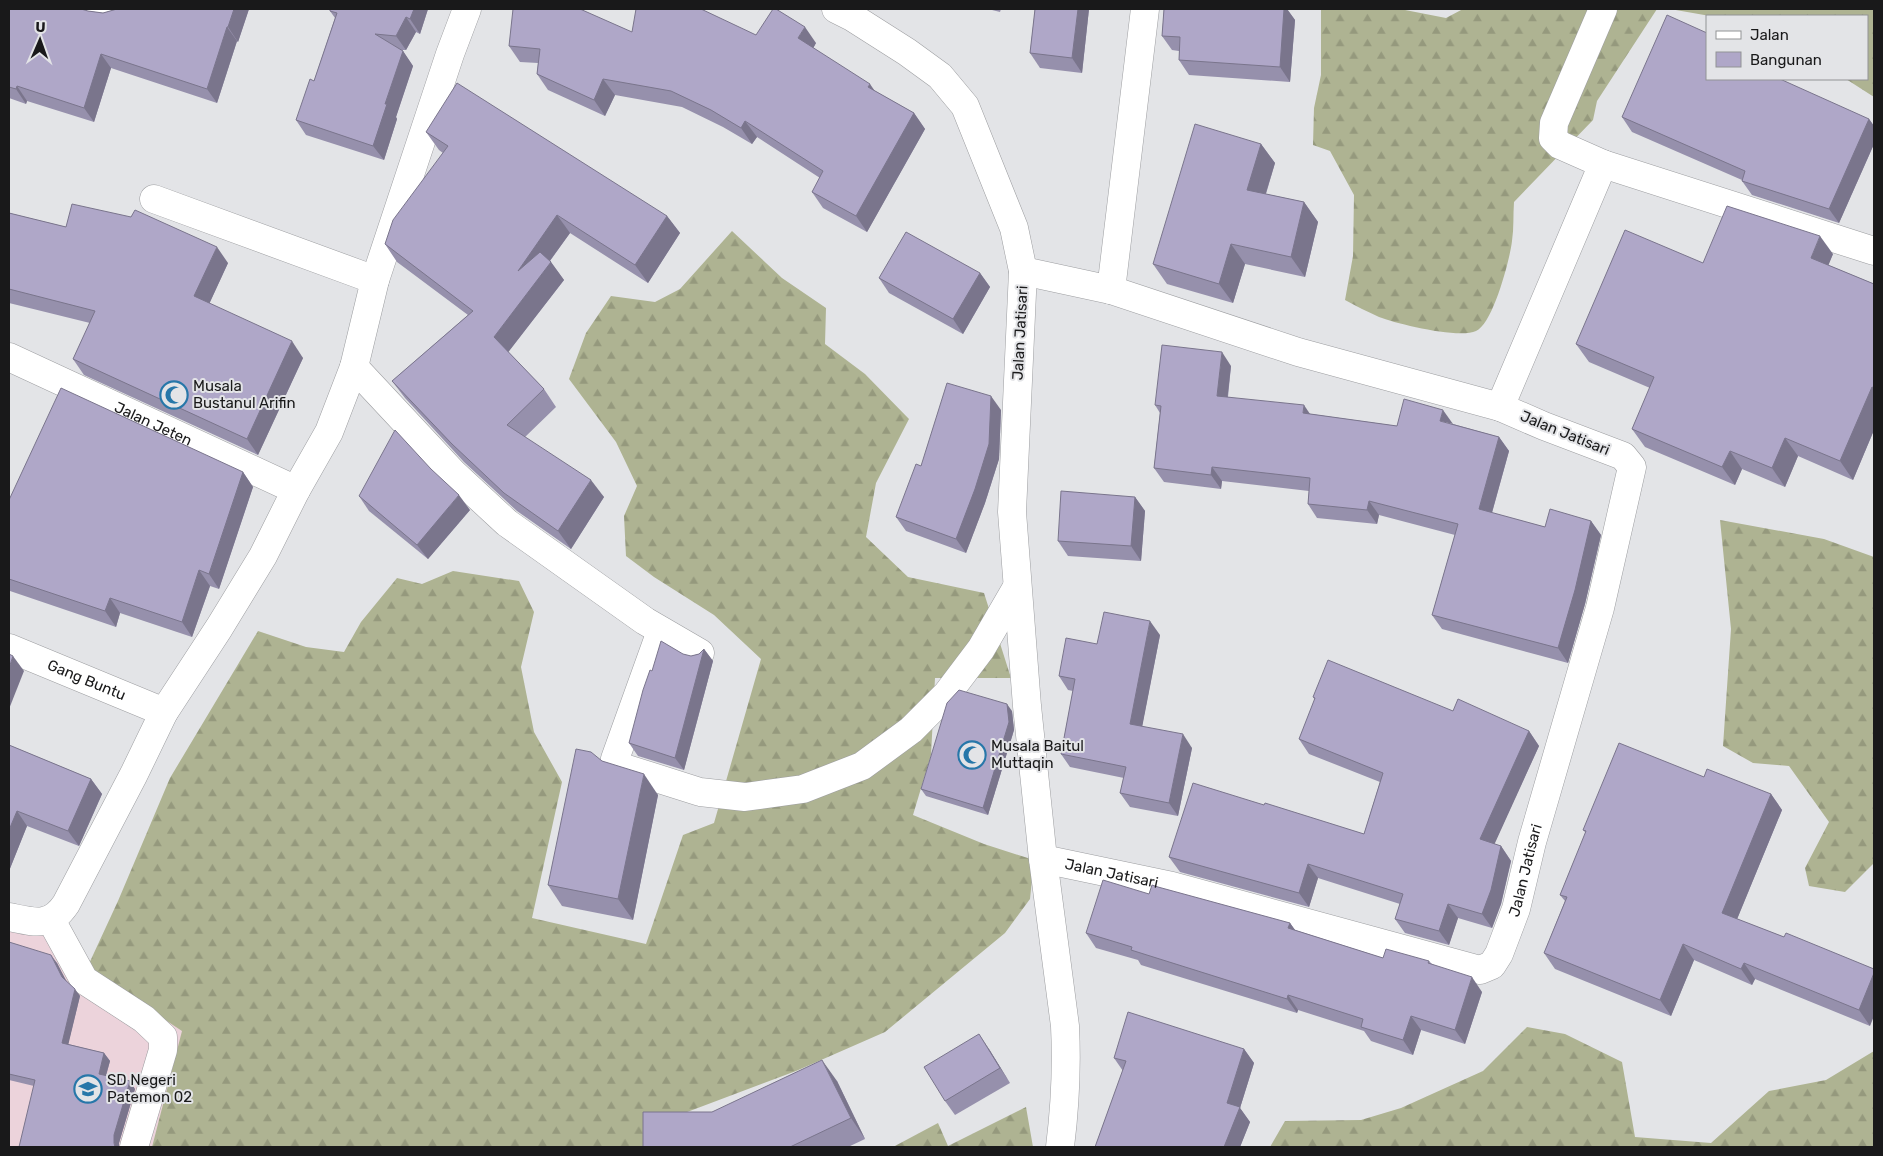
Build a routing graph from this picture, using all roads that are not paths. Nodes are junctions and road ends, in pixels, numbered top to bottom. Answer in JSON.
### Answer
{"nodes":[{"id":1,"x":95,"y":9,"type":"edge"},
{"id":2,"x":121,"y":9,"type":"edge"},
{"id":3,"x":467,"y":9,"type":"edge"},
{"id":4,"x":1145,"y":9,"type":"edge"},
{"id":5,"x":1603,"y":9,"type":"edge"},
{"id":6,"x":848,"y":12,"type":"edge"},
{"id":7,"x":1603,"y":164,"type":"junction"},
{"id":8,"x":154,"y":199,"type":"dead end"},
{"id":9,"x":1874,"y":251,"type":"edge"},
{"id":10,"x":1023,"y":271,"type":"junction"},
{"id":11,"x":375,"y":280,"type":"junction"},
{"id":12,"x":1112,"y":290,"type":"junction"},
{"id":13,"x":9,"y":357,"type":"edge"},
{"id":14,"x":354,"y":367,"type":"junction"},
{"id":15,"x":1500,"y":407,"type":"junction"},
{"id":16,"x":296,"y":490,"type":"junction"},
{"id":17,"x":1017,"y":587,"type":"junction"},
{"id":18,"x":661,"y":631,"type":"junction"},
{"id":19,"x":9,"y":648,"type":"edge"},
{"id":20,"x":700,"y":653,"type":"edge"},
{"id":21,"x":164,"y":712,"type":"junction"},
{"id":22,"x":1043,"y":859,"type":"junction"},
{"id":23,"x":16,"y":918,"type":"edge"},
{"id":24,"x":51,"y":920,"type":"junction"},
{"id":25,"x":134,"y":1147,"type":"edge"},
{"id":26,"x":1060,"y":1147,"type":"edge"}],
"edges":[{"from":1,"to":2,"type":"street"},
{"from":3,"to":11,"type":"street"},
{"from":4,"to":12,"type":"street"},
{"from":5,"to":7,"type":"street"},
{"from":6,"to":10,"type":"street"},
{"from":7,"to":9,"type":"street"},
{"from":7,"to":15,"type":"street"},
{"from":8,"to":11,"type":"street"},
{"from":10,"to":12,"type":"street","name":"Jalan Jatisari"},
{"from":10,"to":17,"type":"street","name":"Jalan Jatisari"},
{"from":11,"to":14,"type":"street"},
{"from":12,"to":15,"type":"street","name":"Jalan Jatisari"},
{"from":13,"to":16,"type":"street","name":"Jalan Jeten"},
{"from":14,"to":16,"type":"street"},
{"from":14,"to":18,"type":"street"},
{"from":15,"to":22,"type":"street","name":"Jalan Jatisari"},
{"from":16,"to":21,"type":"street"},
{"from":17,"to":18,"type":"street"},
{"from":17,"to":22,"type":"street","name":"Jalan Jatisari"},
{"from":18,"to":20,"type":"street"},
{"from":19,"to":21,"type":"street","name":"Gang Buntu"},
{"from":21,"to":24,"type":"street"},
{"from":22,"to":26,"type":"street","name":"Jalan Jatisari"},
{"from":23,"to":24,"type":"street"},
{"from":24,"to":25,"type":"street"}]}
